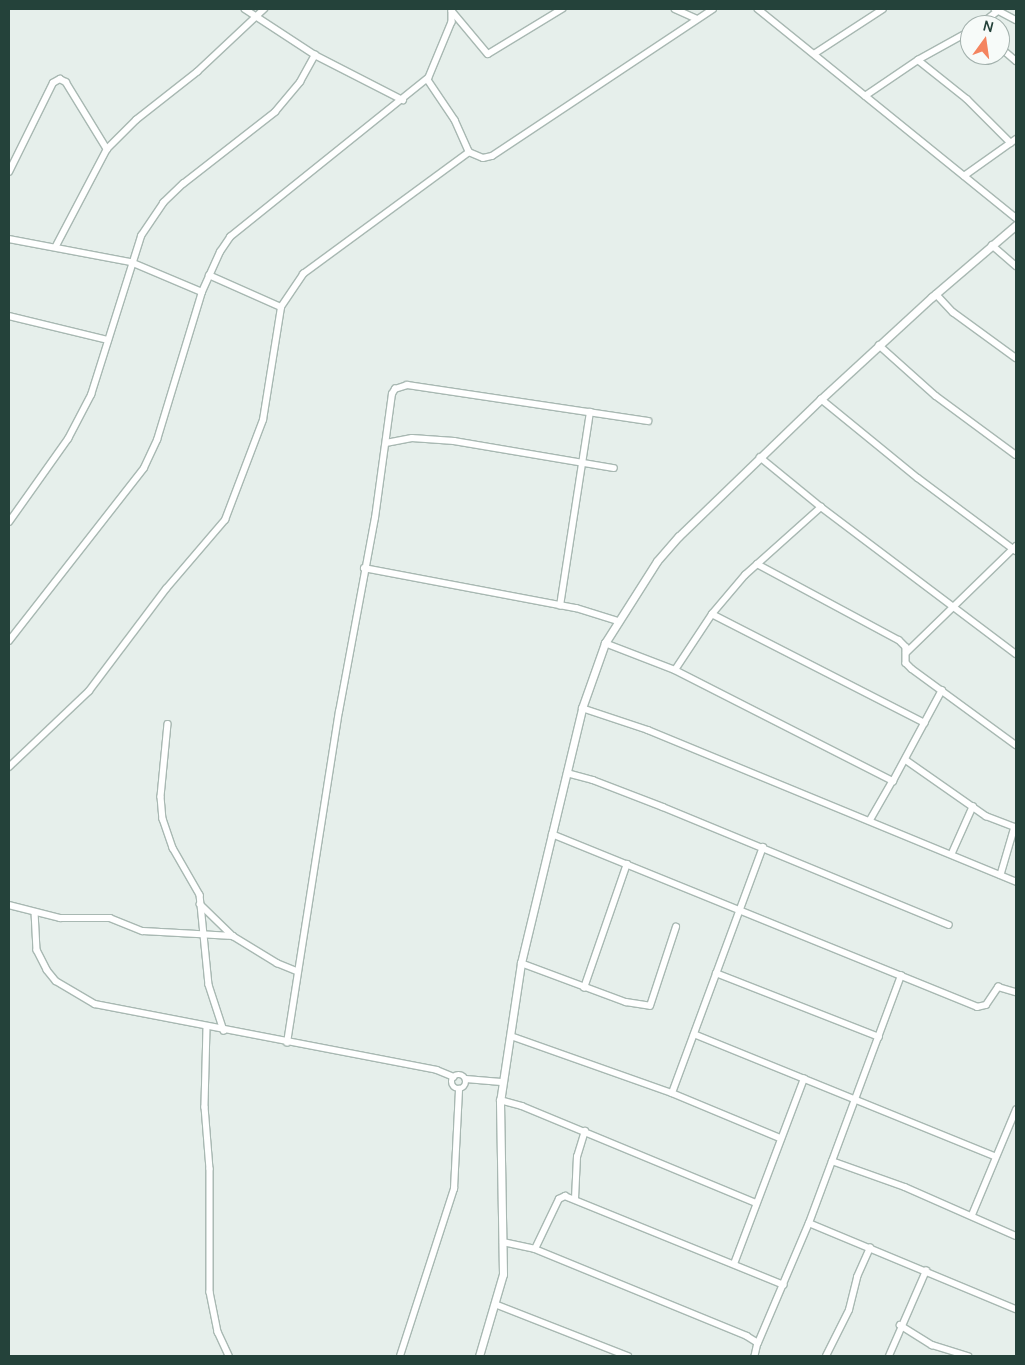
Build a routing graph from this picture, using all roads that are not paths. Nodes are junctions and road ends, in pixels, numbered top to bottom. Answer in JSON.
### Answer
{"nodes":[{"id":1,"x":245,"y":9,"type":"edge"},
{"id":2,"x":264,"y":9,"type":"edge"},
{"id":3,"x":562,"y":9,"type":"edge"},
{"id":4,"x":675,"y":9,"type":"edge"},
{"id":5,"x":713,"y":9,"type":"edge"},
{"id":6,"x":758,"y":9,"type":"edge"},
{"id":7,"x":883,"y":9,"type":"edge"},
{"id":8,"x":452,"y":10,"type":"edge"},
{"id":9,"x":997,"y":10,"type":"edge"},
{"id":10,"x":256,"y":16,"type":"junction"},
{"id":11,"x":697,"y":19,"type":"junction"},
{"id":12,"x":1016,"y":20,"type":"edge"},
{"id":13,"x":960,"y":37,"type":"edge"},
{"id":14,"x":814,"y":54,"type":"junction"},
{"id":15,"x":315,"y":55,"type":"junction"},
{"id":16,"x":918,"y":60,"type":"junction"},
{"id":17,"x":428,"y":78,"type":"junction"},
{"id":18,"x":865,"y":96,"type":"junction"},
{"id":19,"x":404,"y":100,"type":"junction"},
{"id":20,"x":1013,"y":141,"type":"edge"},
{"id":21,"x":108,"y":149,"type":"junction"},
{"id":22,"x":469,"y":152,"type":"junction"},
{"id":23,"x":9,"y":172,"type":"edge"},
{"id":24,"x":964,"y":176,"type":"junction"},
{"id":25,"x":1016,"y":218,"type":"edge"},
{"id":26,"x":1016,"y":225,"type":"edge"},
{"id":27,"x":9,"y":239,"type":"edge"},
{"id":28,"x":992,"y":245,"type":"junction"},
{"id":29,"x":56,"y":246,"type":"junction"},
{"id":30,"x":131,"y":262,"type":"junction"},
{"id":31,"x":1016,"y":266,"type":"edge"},
{"id":32,"x":209,"y":275,"type":"junction"},
{"id":33,"x":202,"y":292,"type":"junction"},
{"id":34,"x":936,"y":294,"type":"junction"},
{"id":35,"x":281,"y":308,"type":"junction"},
{"id":36,"x":9,"y":316,"type":"edge"},
{"id":37,"x":108,"y":340,"type":"junction"},
{"id":38,"x":879,"y":345,"type":"junction"},
{"id":39,"x":1016,"y":358,"type":"edge"},
{"id":40,"x":821,"y":399,"type":"junction"},
{"id":41,"x":590,"y":412,"type":"junction"},
{"id":42,"x":648,"y":421,"type":"dead end"},
{"id":43,"x":386,"y":443,"type":"junction"},
{"id":44,"x":1016,"y":454,"type":"edge"},
{"id":45,"x":760,"y":457,"type":"junction"},
{"id":46,"x":581,"y":462,"type":"junction"},
{"id":47,"x":614,"y":468,"type":"dead end"},
{"id":48,"x":821,"y":507,"type":"junction"},
{"id":49,"x":9,"y":522,"type":"edge"},
{"id":50,"x":1015,"y":549,"type":"edge"},
{"id":51,"x":757,"y":564,"type":"junction"},
{"id":52,"x":364,"y":568,"type":"junction"},
{"id":53,"x":560,"y":606,"type":"junction"},
{"id":54,"x":953,"y":606,"type":"junction"},
{"id":55,"x":712,"y":614,"type":"junction"},
{"id":56,"x":618,"y":621,"type":"junction"},
{"id":57,"x":9,"y":641,"type":"edge"},
{"id":58,"x":605,"y":643,"type":"junction"},
{"id":59,"x":906,"y":653,"type":"junction"},
{"id":60,"x":1016,"y":654,"type":"edge"},
{"id":61,"x":674,"y":670,"type":"junction"},
{"id":62,"x":942,"y":690,"type":"junction"},
{"id":63,"x":582,"y":708,"type":"junction"},
{"id":64,"x":168,"y":724,"type":"dead end"},
{"id":65,"x":925,"y":724,"type":"junction"},
{"id":66,"x":1016,"y":745,"type":"edge"},
{"id":67,"x":906,"y":760,"type":"junction"},
{"id":68,"x":9,"y":767,"type":"edge"},
{"id":69,"x":567,"y":773,"type":"junction"},
{"id":70,"x":893,"y":781,"type":"junction"},
{"id":71,"x":974,"y":806,"type":"junction"},
{"id":72,"x":870,"y":821,"type":"junction"},
{"id":73,"x":1016,"y":826,"type":"edge"},
{"id":74,"x":552,"y":834,"type":"junction"},
{"id":75,"x":763,"y":847,"type":"junction"},
{"id":76,"x":952,"y":853,"type":"junction"},
{"id":77,"x":627,"y":864,"type":"junction"},
{"id":78,"x":1000,"y":875,"type":"junction"},
{"id":79,"x":1016,"y":882,"type":"edge"},
{"id":80,"x":200,"y":904,"type":"junction"},
{"id":81,"x":9,"y":905,"type":"edge"},
{"id":82,"x":739,"y":911,"type":"junction"},
{"id":83,"x":35,"y":912,"type":"junction"},
{"id":84,"x":949,"y":925,"type":"dead end"},
{"id":85,"x":676,"y":927,"type":"dead end"},
{"id":86,"x":202,"y":934,"type":"junction"},
{"id":87,"x":233,"y":936,"type":"junction"},
{"id":88,"x":521,"y":963,"type":"junction"},
{"id":89,"x":298,"y":971,"type":"junction"},
{"id":90,"x":716,"y":973,"type":"junction"},
{"id":91,"x":902,"y":976,"type":"junction"},
{"id":92,"x":584,"y":988,"type":"junction"},
{"id":93,"x":1016,"y":992,"type":"edge"},
{"id":94,"x":207,"y":1028,"type":"junction"},
{"id":95,"x":224,"y":1031,"type":"junction"},
{"id":96,"x":694,"y":1034,"type":"junction"},
{"id":97,"x":510,"y":1036,"type":"junction"},
{"id":98,"x":878,"y":1037,"type":"junction"},
{"id":99,"x":286,"y":1043,"type":"junction"},
{"id":100,"x":454,"y":1077,"type":"junction"},
{"id":101,"x":466,"y":1079,"type":"junction"},
{"id":102,"x":804,"y":1079,"type":"junction"},
{"id":103,"x":501,"y":1082,"type":"junction"},
{"id":104,"x":459,"y":1089,"type":"junction"},
{"id":105,"x":672,"y":1093,"type":"junction"},
{"id":106,"x":500,"y":1100,"type":"junction"},
{"id":107,"x":855,"y":1100,"type":"junction"},
{"id":108,"x":1016,"y":1110,"type":"edge"},
{"id":109,"x":585,"y":1131,"type":"junction"},
{"id":110,"x":780,"y":1138,"type":"junction"},
{"id":111,"x":995,"y":1156,"type":"junction"},
{"id":112,"x":832,"y":1161,"type":"junction"},
{"id":113,"x":575,"y":1199,"type":"junction"},
{"id":114,"x":756,"y":1203,"type":"junction"},
{"id":115,"x":972,"y":1215,"type":"junction"},
{"id":116,"x":809,"y":1223,"type":"junction"},
{"id":117,"x":1016,"y":1236,"type":"edge"},
{"id":118,"x":503,"y":1242,"type":"junction"},
{"id":119,"x":870,"y":1248,"type":"junction"},
{"id":120,"x":535,"y":1249,"type":"junction"},
{"id":121,"x":734,"y":1264,"type":"junction"},
{"id":122,"x":926,"y":1271,"type":"junction"},
{"id":123,"x":784,"y":1285,"type":"junction"},
{"id":124,"x":496,"y":1304,"type":"junction"},
{"id":125,"x":1016,"y":1309,"type":"edge"},
{"id":126,"x":900,"y":1325,"type":"junction"},
{"id":127,"x":758,"y":1343,"type":"junction"},
{"id":128,"x":229,"y":1356,"type":"edge"},
{"id":129,"x":400,"y":1356,"type":"edge"},
{"id":130,"x":479,"y":1356,"type":"edge"},
{"id":131,"x":628,"y":1356,"type":"edge"},
{"id":132,"x":755,"y":1356,"type":"edge"},
{"id":133,"x":826,"y":1356,"type":"edge"},
{"id":134,"x":889,"y":1356,"type":"edge"},
{"id":135,"x":968,"y":1356,"type":"edge"}],
"edges":[{"from":1,"to":10,"type":"street"},
{"from":2,"to":10,"type":"street"},
{"from":3,"to":8,"type":"street"},
{"from":4,"to":11,"type":"street"},
{"from":5,"to":11,"type":"street"},
{"from":6,"to":14,"type":"street"},
{"from":7,"to":14,"type":"street"},
{"from":8,"to":17,"type":"street"},
{"from":9,"to":12,"type":"street"},
{"from":10,"to":15,"type":"street"},
{"from":10,"to":21,"type":"street"},
{"from":11,"to":22,"type":"street"},
{"from":13,"to":16,"type":"street"},
{"from":14,"to":18,"type":"street"},
{"from":15,"to":19,"type":"street"},
{"from":15,"to":30,"type":"street"},
{"from":16,"to":18,"type":"street"},
{"from":16,"to":20,"type":"street"},
{"from":17,"to":19,"type":"street"},
{"from":17,"to":22,"type":"street"},
{"from":18,"to":24,"type":"street"},
{"from":19,"to":32,"type":"street"},
{"from":20,"to":24,"type":"street"},
{"from":21,"to":23,"type":"street"},
{"from":21,"to":29,"type":"street"},
{"from":22,"to":35,"type":"street"},
{"from":24,"to":25,"type":"street"},
{"from":26,"to":28,"type":"street"},
{"from":27,"to":29,"type":"street"},
{"from":28,"to":31,"type":"street"},
{"from":28,"to":34,"type":"street"},
{"from":29,"to":30,"type":"street"},
{"from":30,"to":33,"type":"street"},
{"from":30,"to":37,"type":"street"},
{"from":32,"to":33,"type":"street"},
{"from":32,"to":35,"type":"street"},
{"from":33,"to":57,"type":"street"},
{"from":34,"to":38,"type":"street"},
{"from":34,"to":39,"type":"street"},
{"from":35,"to":68,"type":"street"},
{"from":36,"to":37,"type":"street"},
{"from":37,"to":49,"type":"street"},
{"from":38,"to":40,"type":"street"},
{"from":38,"to":44,"type":"street"},
{"from":40,"to":45,"type":"street"},
{"from":40,"to":50,"type":"street"},
{"from":41,"to":42,"type":"street"},
{"from":41,"to":43,"type":"street"},
{"from":41,"to":46,"type":"street"},
{"from":43,"to":46,"type":"street"},
{"from":43,"to":52,"type":"street"},
{"from":45,"to":48,"type":"street"},
{"from":45,"to":56,"type":"street"},
{"from":46,"to":47,"type":"street"},
{"from":46,"to":53,"type":"street"},
{"from":48,"to":51,"type":"street"},
{"from":48,"to":54,"type":"street"},
{"from":50,"to":54,"type":"street"},
{"from":51,"to":55,"type":"street"},
{"from":51,"to":59,"type":"street"},
{"from":52,"to":53,"type":"street"},
{"from":52,"to":89,"type":"street"},
{"from":53,"to":56,"type":"street"},
{"from":54,"to":59,"type":"street"},
{"from":54,"to":60,"type":"street"},
{"from":55,"to":61,"type":"street"},
{"from":55,"to":65,"type":"street"},
{"from":56,"to":58,"type":"street"},
{"from":58,"to":61,"type":"street"},
{"from":58,"to":63,"type":"street"},
{"from":59,"to":62,"type":"street"},
{"from":61,"to":70,"type":"street"},
{"from":62,"to":65,"type":"street"},
{"from":62,"to":66,"type":"street"},
{"from":63,"to":69,"type":"street"},
{"from":63,"to":72,"type":"street"},
{"from":64,"to":80,"type":"street"},
{"from":65,"to":67,"type":"street"},
{"from":67,"to":70,"type":"street"},
{"from":67,"to":71,"type":"street"},
{"from":69,"to":74,"type":"street"},
{"from":69,"to":75,"type":"street"},
{"from":70,"to":72,"type":"street"},
{"from":71,"to":73,"type":"street"},
{"from":71,"to":76,"type":"street"},
{"from":72,"to":76,"type":"street"},
{"from":73,"to":78,"type":"street"},
{"from":74,"to":77,"type":"street"},
{"from":74,"to":88,"type":"street"},
{"from":75,"to":82,"type":"street"},
{"from":75,"to":84,"type":"street"},
{"from":76,"to":78,"type":"street"},
{"from":77,"to":82,"type":"street"},
{"from":77,"to":92,"type":"street"},
{"from":78,"to":79,"type":"street"},
{"from":80,"to":86,"type":"street"},
{"from":80,"to":87,"type":"street"},
{"from":81,"to":83,"type":"street"},
{"from":82,"to":90,"type":"street"},
{"from":82,"to":91,"type":"street"},
{"from":83,"to":86,"type":"street"},
{"from":83,"to":94,"type":"street"},
{"from":85,"to":92,"type":"street"},
{"from":86,"to":87,"type":"street"},
{"from":86,"to":95,"type":"street"},
{"from":87,"to":89,"type":"street"},
{"from":88,"to":92,"type":"street"},
{"from":88,"to":97,"type":"street"},
{"from":89,"to":99,"type":"street"},
{"from":90,"to":96,"type":"street"},
{"from":90,"to":98,"type":"street"},
{"from":91,"to":93,"type":"street"},
{"from":91,"to":98,"type":"street"},
{"from":94,"to":95,"type":"street"},
{"from":94,"to":128,"type":"street"},
{"from":95,"to":99,"type":"street"},
{"from":96,"to":102,"type":"street"},
{"from":96,"to":105,"type":"street"},
{"from":97,"to":103,"type":"street"},
{"from":97,"to":105,"type":"street"},
{"from":98,"to":107,"type":"street"},
{"from":99,"to":100,"type":"street"},
{"from":100,"to":101,"type":"street"},
{"from":100,"to":104,"type":"street"},
{"from":101,"to":103,"type":"street"},
{"from":101,"to":104,"type":"street"},
{"from":102,"to":107,"type":"street"},
{"from":102,"to":110,"type":"street"},
{"from":103,"to":106,"type":"street"},
{"from":104,"to":129,"type":"street"},
{"from":105,"to":110,"type":"street"},
{"from":106,"to":109,"type":"street"},
{"from":106,"to":118,"type":"street"},
{"from":107,"to":111,"type":"street"},
{"from":107,"to":112,"type":"street"},
{"from":108,"to":111,"type":"street"},
{"from":109,"to":113,"type":"street"},
{"from":109,"to":114,"type":"street"},
{"from":110,"to":114,"type":"street"},
{"from":111,"to":115,"type":"street"},
{"from":112,"to":115,"type":"street"},
{"from":112,"to":116,"type":"street"},
{"from":113,"to":120,"type":"street"},
{"from":113,"to":121,"type":"street"},
{"from":114,"to":121,"type":"street"},
{"from":115,"to":117,"type":"street"},
{"from":116,"to":119,"type":"street"},
{"from":116,"to":123,"type":"street"},
{"from":118,"to":120,"type":"street"},
{"from":118,"to":124,"type":"street"},
{"from":119,"to":122,"type":"street"},
{"from":119,"to":133,"type":"street"},
{"from":120,"to":127,"type":"street"},
{"from":121,"to":123,"type":"street"},
{"from":122,"to":125,"type":"street"},
{"from":122,"to":126,"type":"street"},
{"from":123,"to":127,"type":"street"},
{"from":124,"to":130,"type":"street"},
{"from":124,"to":131,"type":"street"},
{"from":126,"to":134,"type":"street"},
{"from":126,"to":135,"type":"street"},
{"from":127,"to":132,"type":"street"}]}
